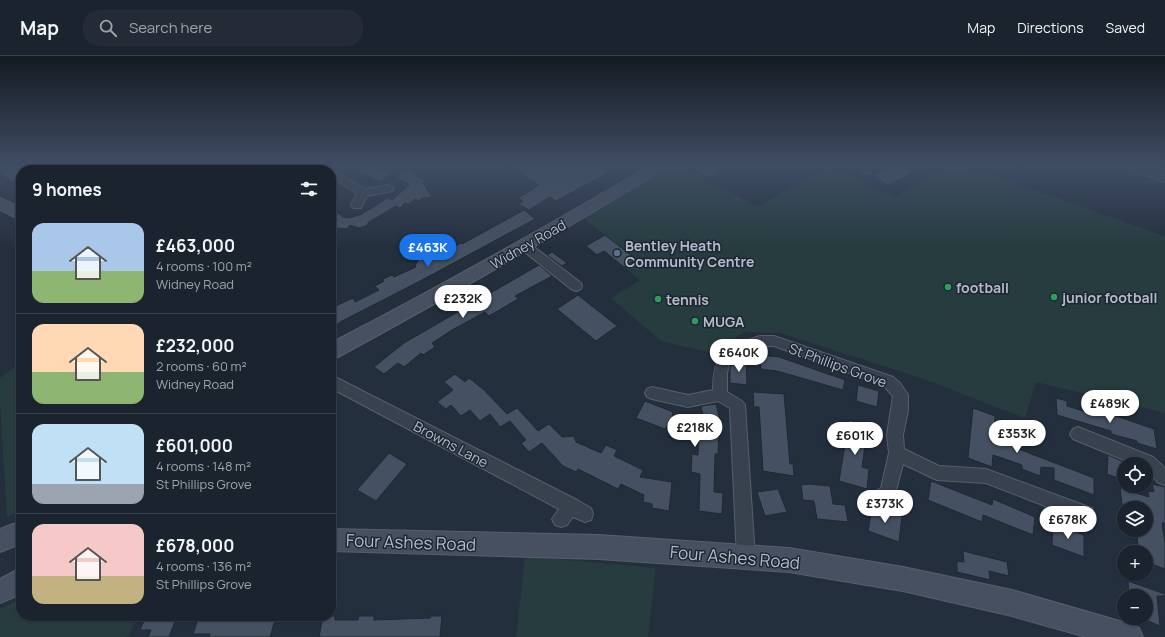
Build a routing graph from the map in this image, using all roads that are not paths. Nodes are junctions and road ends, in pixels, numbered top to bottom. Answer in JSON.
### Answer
{"nodes":[{"id":1,"x":363,"y":193,"type":"edge"},
{"id":2,"x":613,"y":193,"type":"edge"},
{"id":3,"x":0,"y":203,"type":"edge"},
{"id":4,"x":357,"y":205,"type":"dead end"},
{"id":5,"x":16,"y":212,"type":"edge"},
{"id":6,"x":525,"y":246,"type":"junction"},
{"id":7,"x":576,"y":286,"type":"dead end"},
{"id":8,"x":336,"y":349,"type":"edge"},
{"id":9,"x":336,"y":384,"type":"edge"},
{"id":10,"x":652,"y":393,"type":"dead end"},
{"id":11,"x":720,"y":395,"type":"junction"},
{"id":12,"x":1078,"y":434,"type":"dead end"},
{"id":13,"x":897,"y":453,"type":"junction"},
{"id":14,"x":1165,"y":478,"type":"edge"},
{"id":15,"x":875,"y":500,"type":"dead end"},
{"id":16,"x":572,"y":513,"type":"dead end"},
{"id":17,"x":1086,"y":514,"type":"dead end"},
{"id":18,"x":16,"y":535,"type":"edge"},
{"id":19,"x":336,"y":540,"type":"edge"},
{"id":20,"x":0,"y":541,"type":"edge"},
{"id":21,"x":746,"y":558,"type":"junction"},
{"id":22,"x":16,"y":584,"type":"edge"},
{"id":23,"x":0,"y":591,"type":"edge"},
{"id":24,"x":1130,"y":637,"type":"edge"}],
"edges":[{"from":1,"to":4,"type":"street"},
{"from":2,"to":6,"type":"street","name":"Widney Road"},
{"from":3,"to":5,"type":"street"},
{"from":6,"to":7,"type":"street"},
{"from":6,"to":8,"type":"street","name":"Widney Road"},
{"from":9,"to":16,"type":"street","name":"Browns Lane"},
{"from":10,"to":11,"type":"street"},
{"from":11,"to":13,"type":"street","name":"St Phillips Grove"},
{"from":11,"to":21,"type":"street"},
{"from":12,"to":14,"type":"street"},
{"from":13,"to":15,"type":"street","name":"St Phillips Grove"},
{"from":13,"to":17,"type":"street"},
{"from":18,"to":20,"type":"street"},
{"from":19,"to":21,"type":"street","name":"Four Ashes Road"},
{"from":21,"to":24,"type":"street","name":"Four Ashes Road"},
{"from":22,"to":23,"type":"street"}]}
